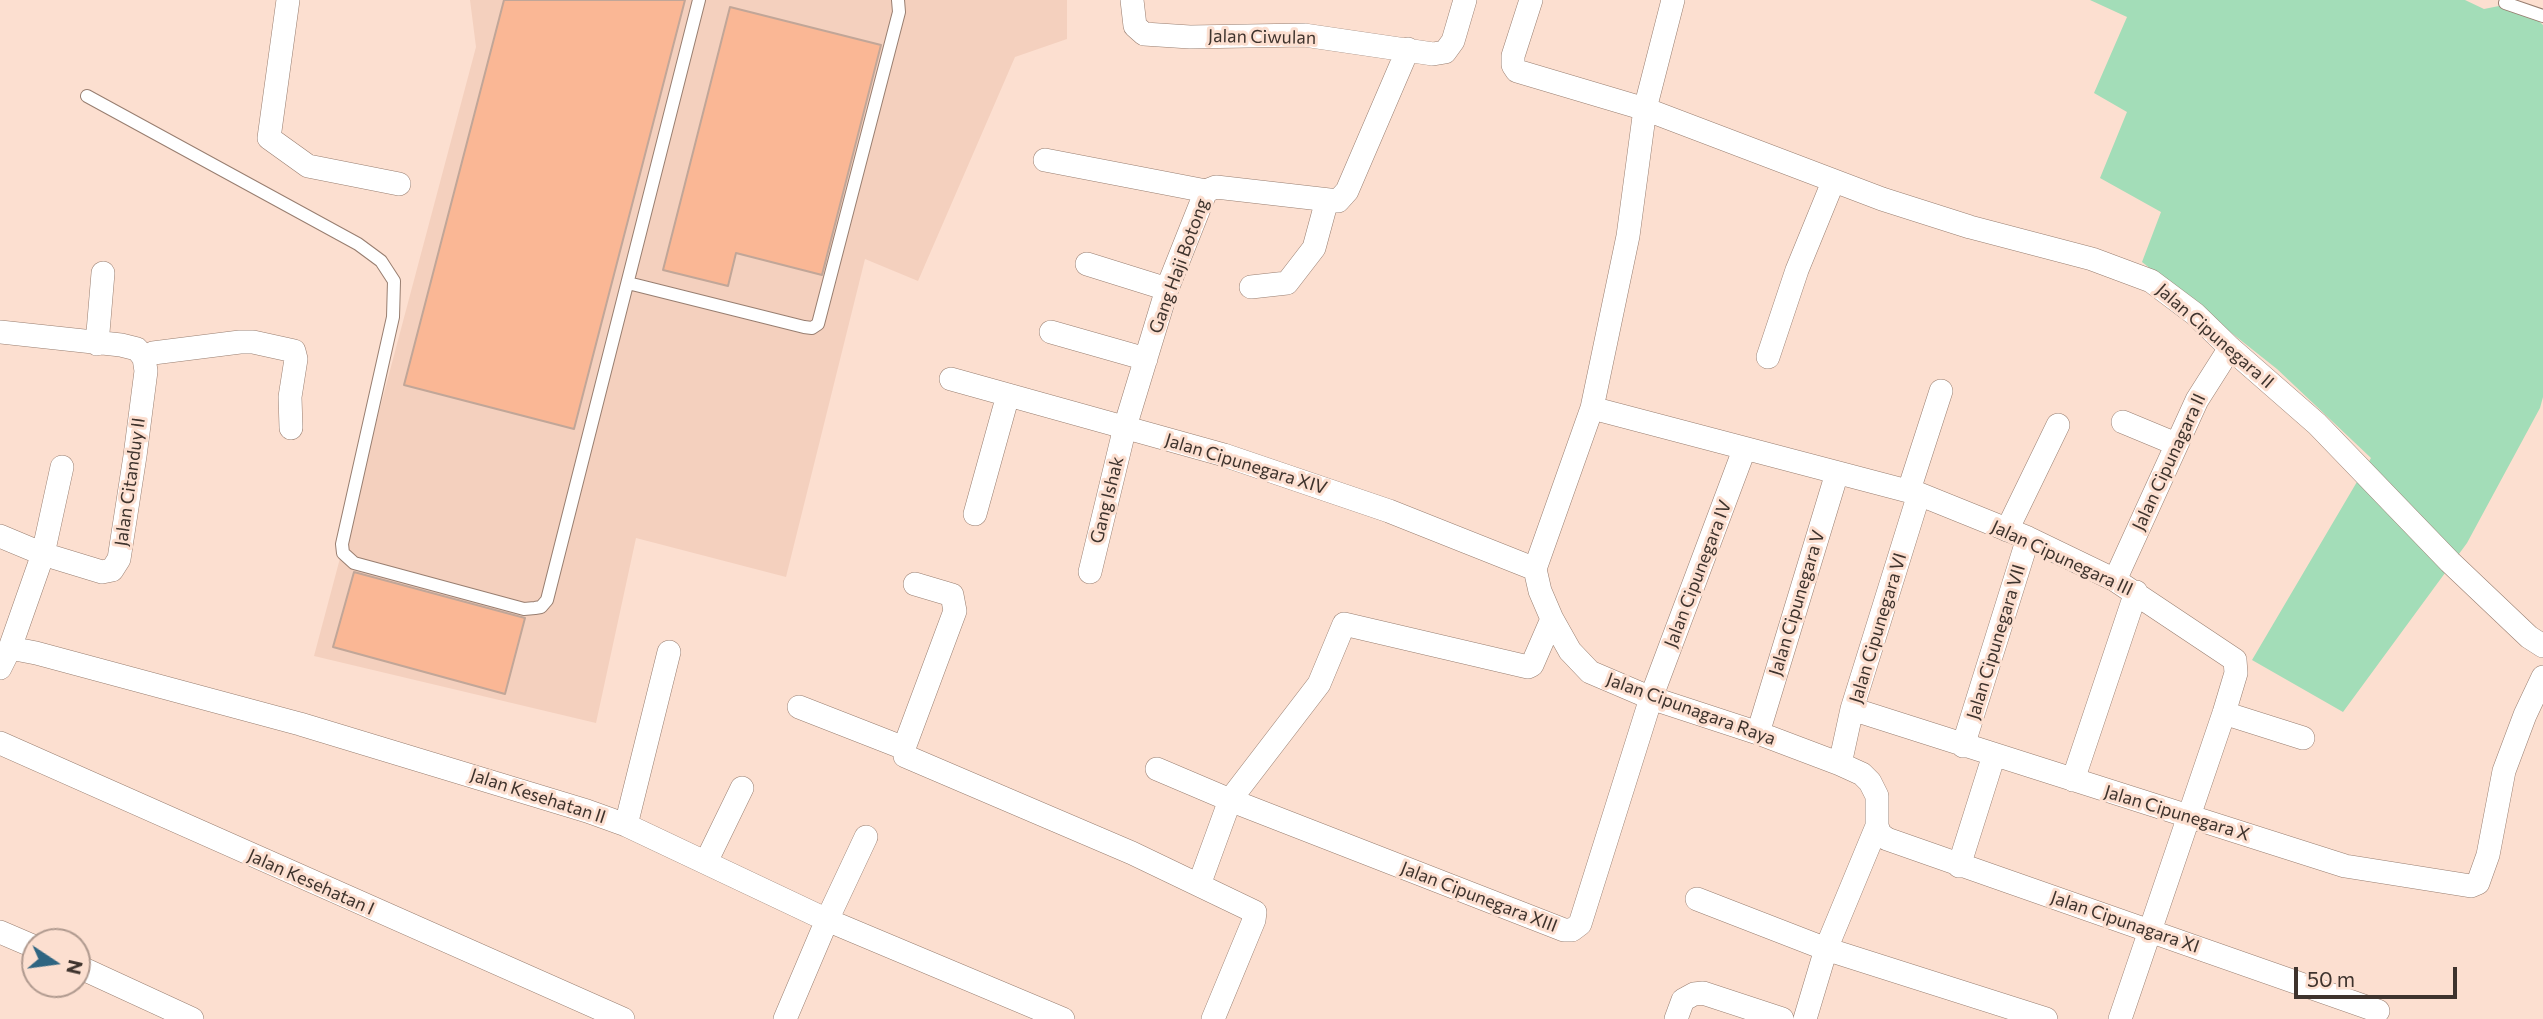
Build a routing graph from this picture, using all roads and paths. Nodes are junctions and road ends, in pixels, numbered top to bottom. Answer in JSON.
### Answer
{"nodes":[{"id":1,"x":288,"y":0,"type":"edge"},
{"id":2,"x":699,"y":0,"type":"edge"},
{"id":3,"x":898,"y":0,"type":"edge"},
{"id":4,"x":1132,"y":0,"type":"edge"},
{"id":5,"x":1465,"y":0,"type":"edge"},
{"id":6,"x":1531,"y":0,"type":"edge"},
{"id":7,"x":1673,"y":0,"type":"edge"},
{"id":8,"x":2505,"y":3,"type":"dead end"},
{"id":9,"x":2543,"y":16,"type":"edge"},
{"id":10,"x":1408,"y":49,"type":"junction"},
{"id":11,"x":87,"y":96,"type":"dead end"},
{"id":12,"x":1645,"y":109,"type":"junction"},
{"id":13,"x":1045,"y":160,"type":"dead end"},
{"id":14,"x":1833,"y":182,"type":"junction"},
{"id":15,"x":399,"y":184,"type":"dead end"},
{"id":16,"x":1206,"y":191,"type":"junction"},
{"id":17,"x":1327,"y":200,"type":"junction"},
{"id":18,"x":1087,"y":264,"type":"dead end"},
{"id":19,"x":103,"y":273,"type":"dead end"},
{"id":20,"x":628,"y":283,"type":"junction"},
{"id":21,"x":1251,"y":287,"type":"dead end"},
{"id":22,"x":1167,"y":289,"type":"junction"},
{"id":23,"x":0,"y":332,"type":"edge"},
{"id":24,"x":1051,"y":332,"type":"dead end"},
{"id":25,"x":97,"y":344,"type":"junction"},
{"id":26,"x":2230,"y":348,"type":"junction"},
{"id":27,"x":1768,"y":357,"type":"dead end"},
{"id":28,"x":144,"y":358,"type":"junction"},
{"id":29,"x":1146,"y":359,"type":"junction"},
{"id":30,"x":951,"y":379,"type":"dead end"},
{"id":31,"x":1941,"y":391,"type":"dead end"},
{"id":32,"x":1008,"y":395,"type":"junction"},
{"id":33,"x":1592,"y":408,"type":"junction"},
{"id":34,"x":2123,"y":422,"type":"dead end"},
{"id":35,"x":2058,"y":425,"type":"dead end"},
{"id":36,"x":291,"y":428,"type":"dead end"},
{"id":37,"x":1125,"y":428,"type":"junction"},
{"id":38,"x":2176,"y":444,"type":"junction"},
{"id":39,"x":1744,"y":450,"type":"junction"},
{"id":40,"x":62,"y":467,"type":"dead end"},
{"id":41,"x":1837,"y":473,"type":"junction"},
{"id":42,"x":1914,"y":492,"type":"junction"},
{"id":43,"x":975,"y":514,"type":"dead end"},
{"id":44,"x":2017,"y":534,"type":"junction"},
{"id":45,"x":0,"y":536,"type":"edge"},
{"id":46,"x":43,"y":554,"type":"junction"},
{"id":47,"x":1535,"y":569,"type":"junction"},
{"id":48,"x":1090,"y":572,"type":"dead end"},
{"id":49,"x":2115,"y":579,"type":"junction"},
{"id":50,"x":915,"y":584,"type":"dead end"},
{"id":51,"x":2136,"y":592,"type":"junction"},
{"id":52,"x":1552,"y":619,"type":"junction"},
{"id":53,"x":2543,"y":646,"type":"edge"},
{"id":54,"x":669,"y":652,"type":"dead end"},
{"id":55,"x":5,"y":658,"type":"edge"},
{"id":56,"x":2543,"y":677,"type":"edge"},
{"id":57,"x":1651,"y":698,"type":"junction"},
{"id":58,"x":799,"y":706,"type":"dead end"},
{"id":59,"x":1853,"y":709,"type":"junction"},
{"id":60,"x":2224,"y":713,"type":"junction"},
{"id":61,"x":1758,"y":733,"type":"junction"},
{"id":62,"x":2303,"y":738,"type":"dead end"},
{"id":63,"x":0,"y":743,"type":"edge"},
{"id":64,"x":1963,"y":746,"type":"junction"},
{"id":65,"x":905,"y":748,"type":"junction"},
{"id":66,"x":1994,"y":755,"type":"junction"},
{"id":67,"x":1840,"y":764,"type":"junction"},
{"id":68,"x":1157,"y":769,"type":"dead end"},
{"id":69,"x":2073,"y":780,"type":"junction"},
{"id":70,"x":742,"y":789,"type":"dead end"},
{"id":71,"x":1230,"y":800,"type":"junction"},
{"id":72,"x":2191,"y":816,"type":"junction"},
{"id":73,"x":626,"y":825,"type":"junction"},
{"id":74,"x":1877,"y":826,"type":"junction"},
{"id":75,"x":866,"y":837,"type":"dead end"},
{"id":76,"x":706,"y":862,"type":"junction"},
{"id":77,"x":1959,"y":866,"type":"junction"},
{"id":78,"x":1199,"y":885,"type":"junction"},
{"id":79,"x":1697,"y":900,"type":"dead end"},
{"id":80,"x":827,"y":920,"type":"junction"},
{"id":81,"x":0,"y":932,"type":"edge"},
{"id":82,"x":2150,"y":932,"type":"junction"},
{"id":83,"x":21,"y":941,"type":"edge"},
{"id":84,"x":1826,"y":949,"type":"junction"},
{"id":85,"x":91,"y":972,"type":"edge"},
{"id":86,"x":1680,"y":1009,"type":"edge"},
{"id":87,"x":2378,"y":1011,"type":"dead end"},
{"id":88,"x":192,"y":1019,"type":"edge"},
{"id":89,"x":623,"y":1019,"type":"edge"},
{"id":90,"x":785,"y":1019,"type":"edge"},
{"id":91,"x":1063,"y":1019,"type":"edge"},
{"id":92,"x":1213,"y":1019,"type":"edge"},
{"id":93,"x":1782,"y":1019,"type":"edge"},
{"id":94,"x":1804,"y":1019,"type":"edge"},
{"id":95,"x":2046,"y":1019,"type":"edge"},
{"id":96,"x":2120,"y":1019,"type":"edge"}],
"edges":[{"from":1,"to":15,"type":"street"},
{"from":2,"to":20,"type":"lane"},
{"from":3,"to":20,"type":"lane"},
{"from":4,"to":10,"type":"street","name":"Jalan Ciwulan"},
{"from":5,"to":10,"type":"street","name":"Jalan Ciwulan"},
{"from":6,"to":12,"type":"street","name":"Jalan Cipunegara II"},
{"from":7,"to":12,"type":"street"},
{"from":8,"to":9,"type":"lane"},
{"from":10,"to":17,"type":"street"},
{"from":11,"to":20,"type":"lane"},
{"from":12,"to":14,"type":"street","name":"Jalan Cipunegara II"},
{"from":12,"to":33,"type":"street"},
{"from":13,"to":16,"type":"street"},
{"from":14,"to":26,"type":"street","name":"Jalan Cipunegara II"},
{"from":14,"to":27,"type":"street"},
{"from":16,"to":17,"type":"street","name":"Gang Haji Botong"},
{"from":16,"to":22,"type":"street","name":"Gang Haji Botong"},
{"from":17,"to":21,"type":"street"},
{"from":18,"to":22,"type":"street"},
{"from":19,"to":25,"type":"street"},
{"from":22,"to":29,"type":"street","name":"Gang Haji Botong"},
{"from":23,"to":25,"type":"street"},
{"from":24,"to":29,"type":"street"},
{"from":25,"to":28,"type":"street"},
{"from":26,"to":38,"type":"street","name":"Jalan Cipunagara II"},
{"from":26,"to":53,"type":"street","name":"Jalan Cipunegara II"},
{"from":28,"to":36,"type":"street"},
{"from":28,"to":46,"type":"street","name":"Jalan Citanduy II"},
{"from":29,"to":37,"type":"street","name":"Gang Haji Botong"},
{"from":30,"to":32,"type":"street","name":"Jalan Cipunegara XIV"},
{"from":31,"to":42,"type":"street","name":"Jalan Cipunegara VI"},
{"from":32,"to":37,"type":"street","name":"Jalan Cipunegara XIV"},
{"from":32,"to":43,"type":"street"},
{"from":33,"to":39,"type":"street","name":"Jalan Cipunegara III"},
{"from":33,"to":47,"type":"street"},
{"from":34,"to":38,"type":"street"},
{"from":35,"to":44,"type":"street","name":"Jalan Cipunegara VII"},
{"from":37,"to":47,"type":"street","name":"Jalan Cipunegara XIV"},
{"from":37,"to":48,"type":"street","name":"Gang Ishak"},
{"from":38,"to":49,"type":"street","name":"Jalan Cipunagara II"},
{"from":39,"to":41,"type":"street","name":"Jalan Cipunegara III"},
{"from":39,"to":57,"type":"street","name":"Jalan Cipunegara IV"},
{"from":40,"to":46,"type":"street"},
{"from":41,"to":42,"type":"street","name":"Jalan Cipunegara III"},
{"from":41,"to":61,"type":"street","name":"Jalan Cipunegara V"},
{"from":42,"to":44,"type":"street","name":"Jalan Cipunegara III"},
{"from":42,"to":59,"type":"street","name":"Jalan Cipunegara VI"},
{"from":44,"to":49,"type":"street","name":"Jalan Cipunegara III"},
{"from":44,"to":64,"type":"street","name":"Jalan Cipunegara VII"},
{"from":45,"to":46,"type":"street","name":"Jalan Citanduy II"},
{"from":46,"to":55,"type":"street"},
{"from":47,"to":52,"type":"street","name":"Jalan Cipunagara Raya"},
{"from":49,"to":51,"type":"street","name":"Jalan Cipunegara III"},
{"from":50,"to":65,"type":"street"},
{"from":51,"to":60,"type":"street","name":"Jalan Cipunegara III"},
{"from":51,"to":69,"type":"street"},
{"from":52,"to":57,"type":"street","name":"Jalan Cipunagara Raya"},
{"from":52,"to":71,"type":"street"},
{"from":54,"to":73,"type":"street"},
{"from":55,"to":73,"type":"street","name":"Jalan Kesehatan II"},
{"from":56,"to":72,"type":"street","name":"Jalan Cipunegara X"},
{"from":57,"to":61,"type":"street","name":"Jalan Cipunagara Raya"},
{"from":57,"to":71,"type":"street","name":"Jalan Cipunegara XIII"},
{"from":58,"to":65,"type":"street"},
{"from":59,"to":64,"type":"street","name":"Jalan Cipunegara X"},
{"from":59,"to":67,"type":"street","name":"Jalan Cipunegara VI"},
{"from":60,"to":62,"type":"street"},
{"from":60,"to":72,"type":"street","name":"Jalan Cipunegara III"},
{"from":61,"to":67,"type":"street","name":"Jalan Cipunagara Raya"},
{"from":63,"to":89,"type":"street","name":"Jalan Kesehatan I"},
{"from":64,"to":66,"type":"street","name":"Jalan Cipunegara X"},
{"from":65,"to":78,"type":"street"},
{"from":66,"to":69,"type":"street","name":"Jalan Cipunegara X"},
{"from":66,"to":77,"type":"street"},
{"from":67,"to":74,"type":"street","name":"Jalan Cipunagara Raya"},
{"from":68,"to":71,"type":"street","name":"Jalan Cipunegara XIII"},
{"from":69,"to":72,"type":"street","name":"Jalan Cipunegara X"},
{"from":70,"to":76,"type":"street"},
{"from":71,"to":78,"type":"street"},
{"from":72,"to":82,"type":"street","name":"Jalan Cipunegara III"},
{"from":73,"to":76,"type":"street","name":"Jalan Kesehatan II"},
{"from":74,"to":77,"type":"street","name":"Jalan Cipunagara XI"},
{"from":74,"to":84,"type":"street","name":"Jalan Cipunagara Raya"},
{"from":75,"to":80,"type":"street"},
{"from":76,"to":80,"type":"street","name":"Jalan Kesehatan II"},
{"from":77,"to":82,"type":"street","name":"Jalan Cipunagara XI"},
{"from":78,"to":92,"type":"street"},
{"from":79,"to":84,"type":"street"},
{"from":80,"to":90,"type":"street"},
{"from":80,"to":91,"type":"street","name":"Jalan Kesehatan II"},
{"from":81,"to":83,"type":"street"},
{"from":82,"to":87,"type":"street","name":"Jalan Cipunagara XI"},
{"from":82,"to":96,"type":"street","name":"Jalan Cipunegara III"},
{"from":84,"to":94,"type":"street","name":"Jalan Cipunagara Raya"},
{"from":84,"to":95,"type":"street"},
{"from":85,"to":88,"type":"street"},
{"from":86,"to":93,"type":"street"}]}
